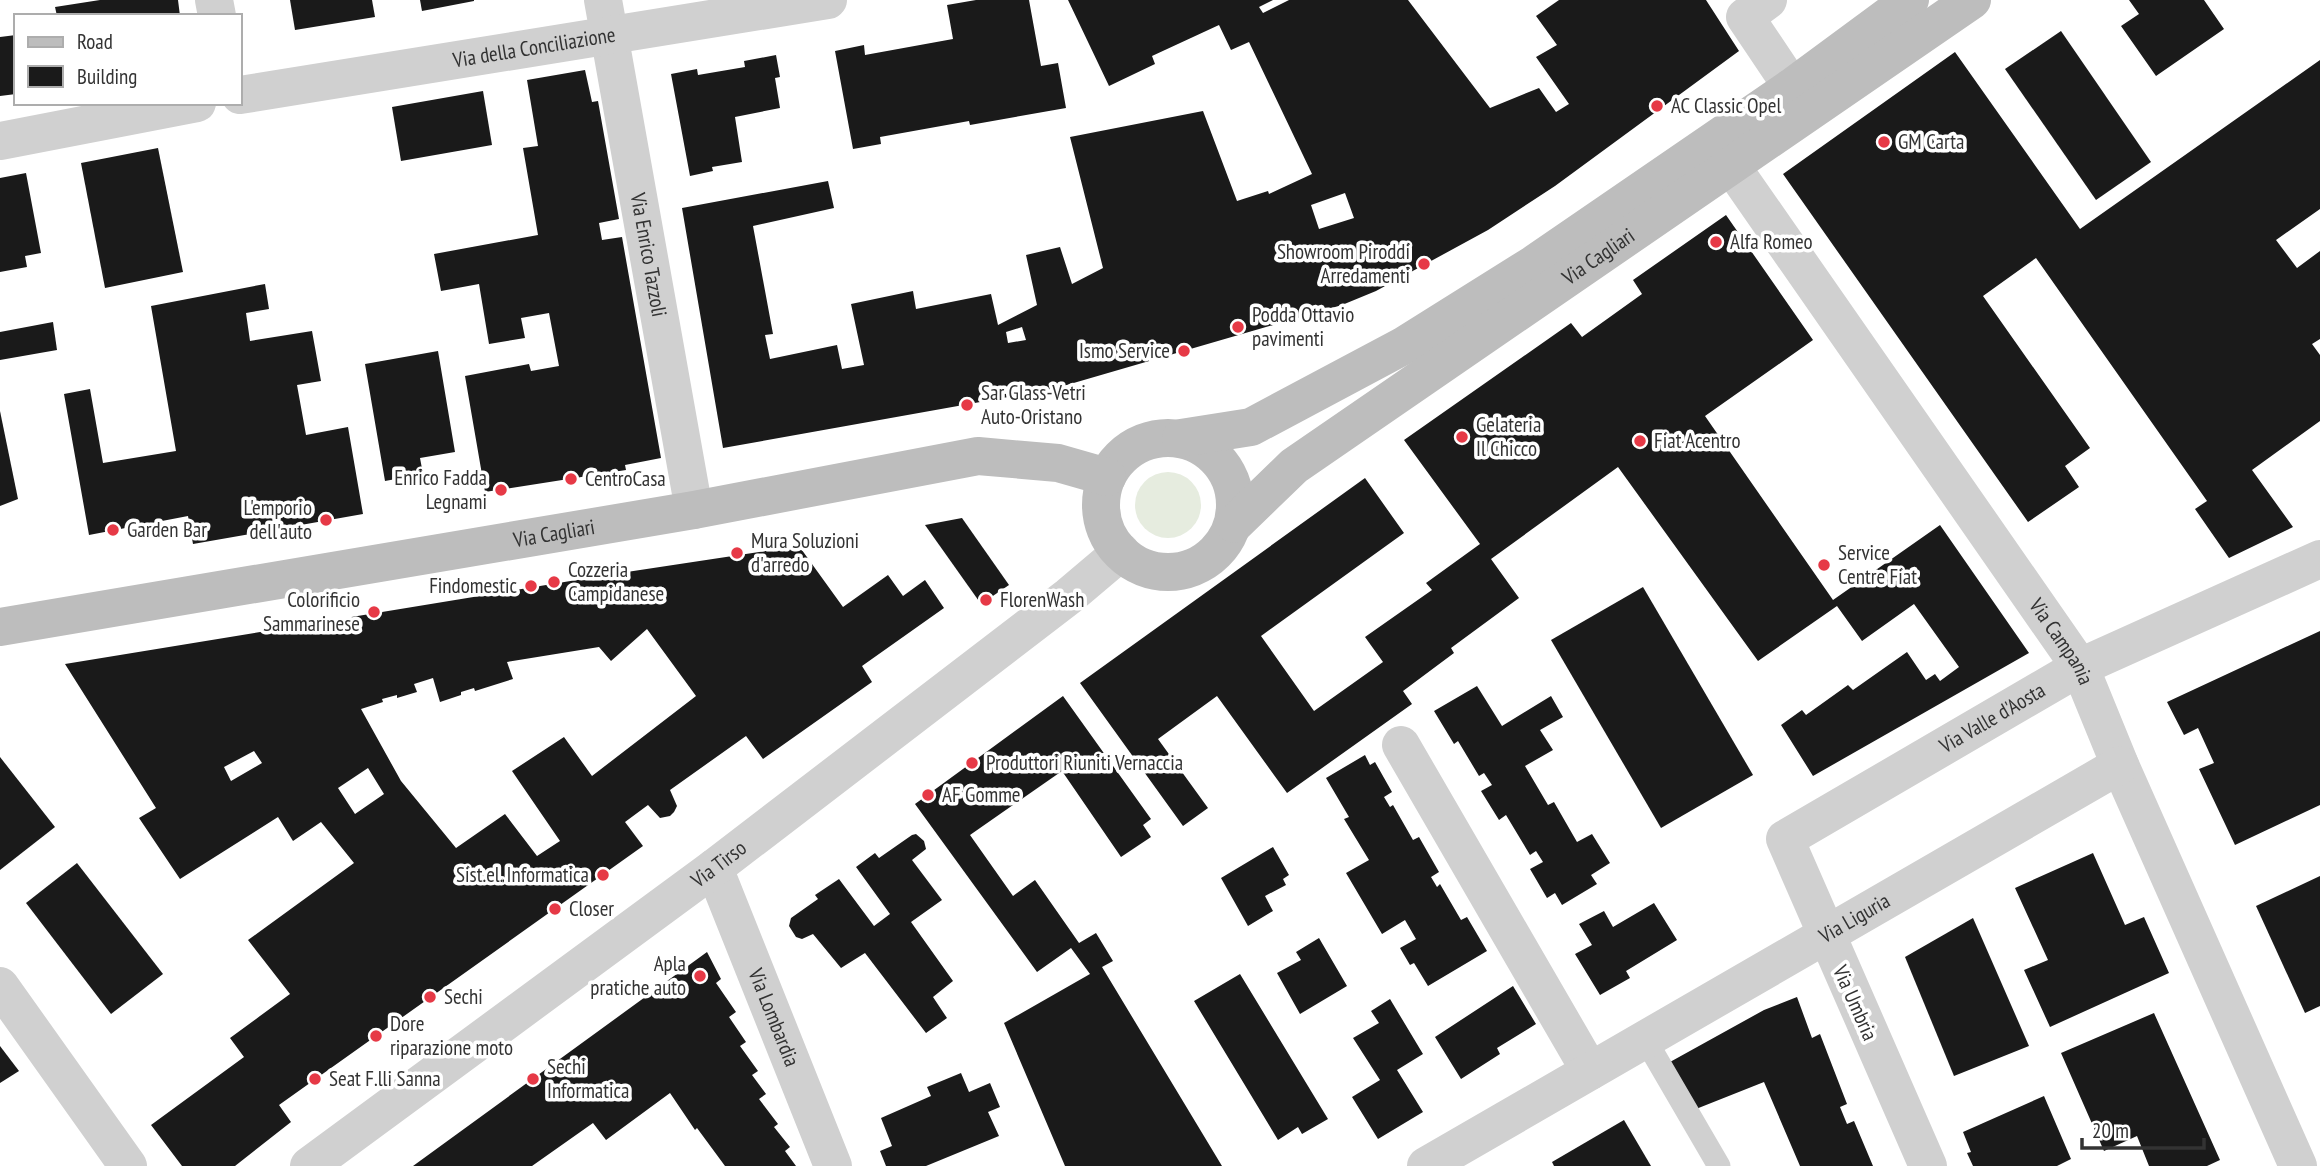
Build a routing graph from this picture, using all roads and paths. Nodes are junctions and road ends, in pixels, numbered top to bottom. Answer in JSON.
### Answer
{"nodes":[{"id":1,"x":828,"y":0,"type":"edge"},
{"id":2,"x":1768,"y":0,"type":"edge"},
{"id":3,"x":1910,"y":0,"type":"edge"},
{"id":4,"x":1972,"y":0,"type":"edge"},
{"id":5,"x":606,"y":18,"type":"edge"},
{"id":6,"x":1792,"y":87,"type":"junction"},
{"id":7,"x":242,"y":95,"type":"edge"},
{"id":8,"x":187,"y":105,"type":"edge"},
{"id":9,"x":0,"y":141,"type":"edge"},
{"id":10,"x":1732,"y":167,"type":"junction"},
{"id":11,"x":1181,"y":438,"type":"junction"},
{"id":12,"x":1107,"y":477,"type":"junction"},
{"id":13,"x":694,"y":510,"type":"junction"},
{"id":14,"x":1234,"y":524,"type":"junction"},
{"id":15,"x":1121,"y":552,"type":"junction"},
{"id":16,"x":2320,"y":559,"type":"edge"},
{"id":17,"x":0,"y":627,"type":"edge"},
{"id":18,"x":2080,"y":667,"type":"junction"},
{"id":19,"x":1401,"y":745,"type":"dead end"},
{"id":20,"x":2120,"y":765,"type":"junction"},
{"id":21,"x":1785,"y":839,"type":"joint"},
{"id":22,"x":715,"y":868,"type":"junction"},
{"id":23,"x":1825,"y":934,"type":"junction"},
{"id":24,"x":0,"y":986,"type":"edge"},
{"id":25,"x":1645,"y":1039,"type":"junction"},
{"id":26,"x":1590,"y":1071,"type":"junction"},
{"id":27,"x":128,"y":1166,"type":"edge"},
{"id":28,"x":309,"y":1166,"type":"edge"},
{"id":29,"x":833,"y":1166,"type":"edge"},
{"id":30,"x":1426,"y":1166,"type":"edge"},
{"id":31,"x":1720,"y":1166,"type":"edge"},
{"id":32,"x":1928,"y":1166,"type":"edge"},
{"id":33,"x":2298,"y":1166,"type":"edge"}],
"edges":[{"from":1,"to":5,"type":"street","name":"Via della Conciliazione"},
{"from":2,"to":6,"type":"street"},
{"from":3,"to":6,"type":"main road","name":"Via Cagliari"},
{"from":4,"to":10,"type":"main road","name":"Via Cagliari"},
{"from":5,"to":7,"type":"street","name":"Via della Conciliazione"},
{"from":5,"to":13,"type":"street","name":"Via Enrico Tazzoli"},
{"from":6,"to":11,"type":"main road","name":"Via Cagliari"},
{"from":8,"to":9,"type":"street"},
{"from":10,"to":14,"type":"main road","name":"Via Cagliari"},
{"from":10,"to":18,"type":"street","name":"Via Campania"},
{"from":11,"to":12,"type":"main road"},
{"from":11,"to":14,"type":"main road"},
{"from":12,"to":13,"type":"main road","name":"Via Cagliari"},
{"from":12,"to":15,"type":"main road"},
{"from":13,"to":17,"type":"main road","name":"Via Cagliari"},
{"from":14,"to":15,"type":"main road"},
{"from":15,"to":22,"type":"street","name":"Via Tirso"},
{"from":16,"to":18,"type":"street","name":"Via Valle d'Aosta"},
{"from":18,"to":20,"type":"street","name":"Via Campania"},
{"from":18,"to":21,"type":"street","name":"Via Valle d'Aosta"},
{"from":19,"to":26,"type":"street"},
{"from":20,"to":23,"type":"street","name":"Via Liguria"},
{"from":20,"to":33,"type":"street","name":"Via Campania"},
{"from":21,"to":23,"type":"street","name":"Via Umbria"},
{"from":22,"to":28,"type":"street","name":"Via Tirso"},
{"from":22,"to":29,"type":"street","name":"Via Lombardia"},
{"from":23,"to":25,"type":"street","name":"Via Liguria"},
{"from":23,"to":32,"type":"street","name":"Via Umbria"},
{"from":24,"to":27,"type":"street"},
{"from":25,"to":26,"type":"street","name":"Via Liguria"},
{"from":25,"to":31,"type":"lane"},
{"from":26,"to":30,"type":"street","name":"Via Liguria"}]}
